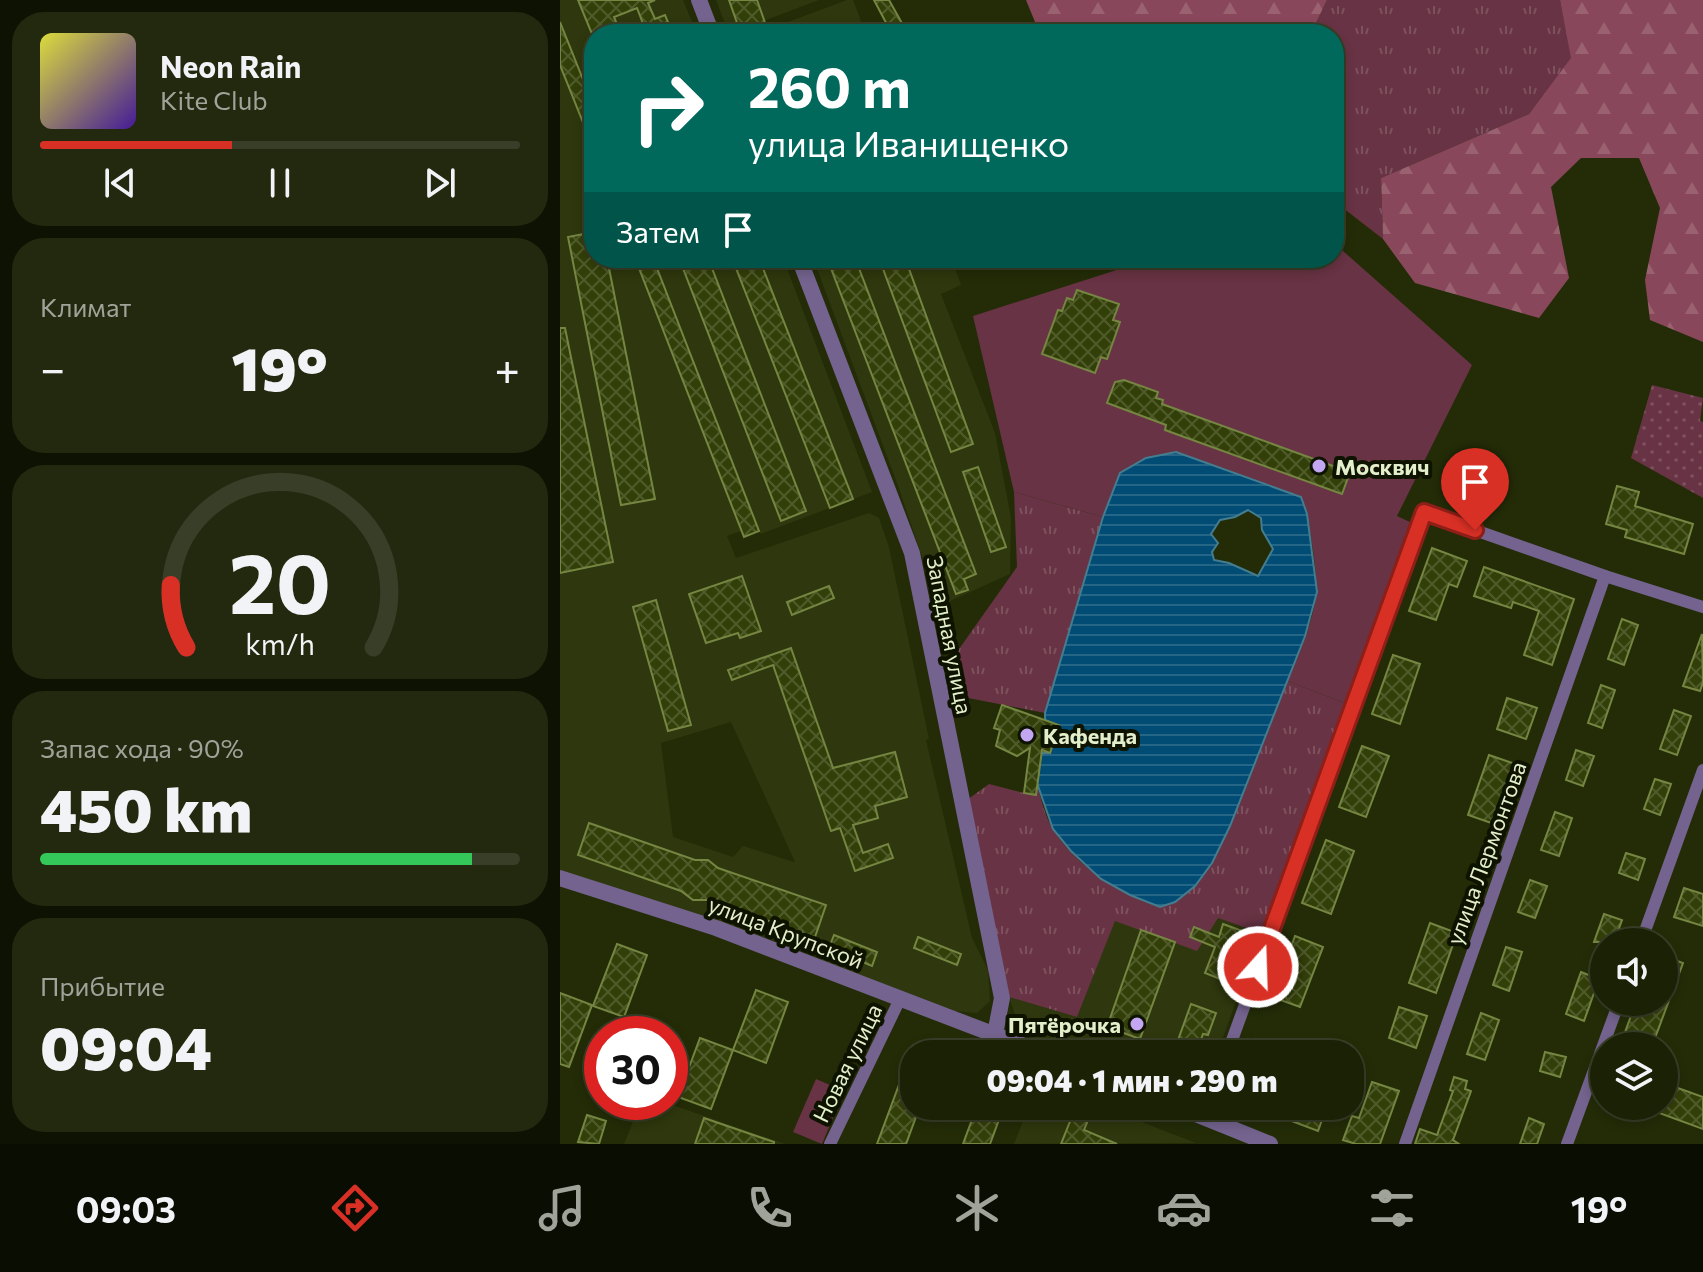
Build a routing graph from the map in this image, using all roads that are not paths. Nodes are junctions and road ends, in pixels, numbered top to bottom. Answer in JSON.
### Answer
{"nodes":[{"id":1,"x":699,"y":0,"type":"edge"},
{"id":2,"x":708,"y":24,"type":"edge"},
{"id":3,"x":803,"y":268,"type":"edge"},
{"id":4,"x":1605,"y":576,"type":"junction"},
{"id":5,"x":1703,"y":607,"type":"edge"},
{"id":6,"x":1703,"y":770,"type":"edge"},
{"id":7,"x":560,"y":878,"type":"edge"},
{"id":8,"x":1646,"y":928,"type":"edge"},
{"id":9,"x":900,"y":999,"type":"junction"},
{"id":10,"x":1614,"y":1016,"type":"edge"},
{"id":11,"x":995,"y":1034,"type":"junction"},
{"id":12,"x":1010,"y":1040,"type":"edge"},
{"id":13,"x":1232,"y":1040,"type":"edge"},
{"id":14,"x":1223,"y":1120,"type":"edge"},
{"id":15,"x":830,"y":1144,"type":"edge"},
{"id":16,"x":1270,"y":1144,"type":"edge"},
{"id":17,"x":1405,"y":1144,"type":"edge"},
{"id":18,"x":1567,"y":1144,"type":"edge"}],
"edges":[{"from":1,"to":2,"type":"street"},
{"from":3,"to":11,"type":"street","name":"Западная улица"},
{"from":4,"to":5,"type":"street"},
{"from":4,"to":13,"type":"street"},
{"from":4,"to":17,"type":"street","name":"улица Лермонтова"},
{"from":6,"to":8,"type":"street"},
{"from":7,"to":9,"type":"street","name":"улица Крупской"},
{"from":9,"to":11,"type":"street","name":"улица Крупской"},
{"from":9,"to":15,"type":"street","name":"Новая улица"},
{"from":10,"to":18,"type":"street"},
{"from":11,"to":12,"type":"street","name":"улица Крупской"},
{"from":14,"to":16,"type":"street"}]}
